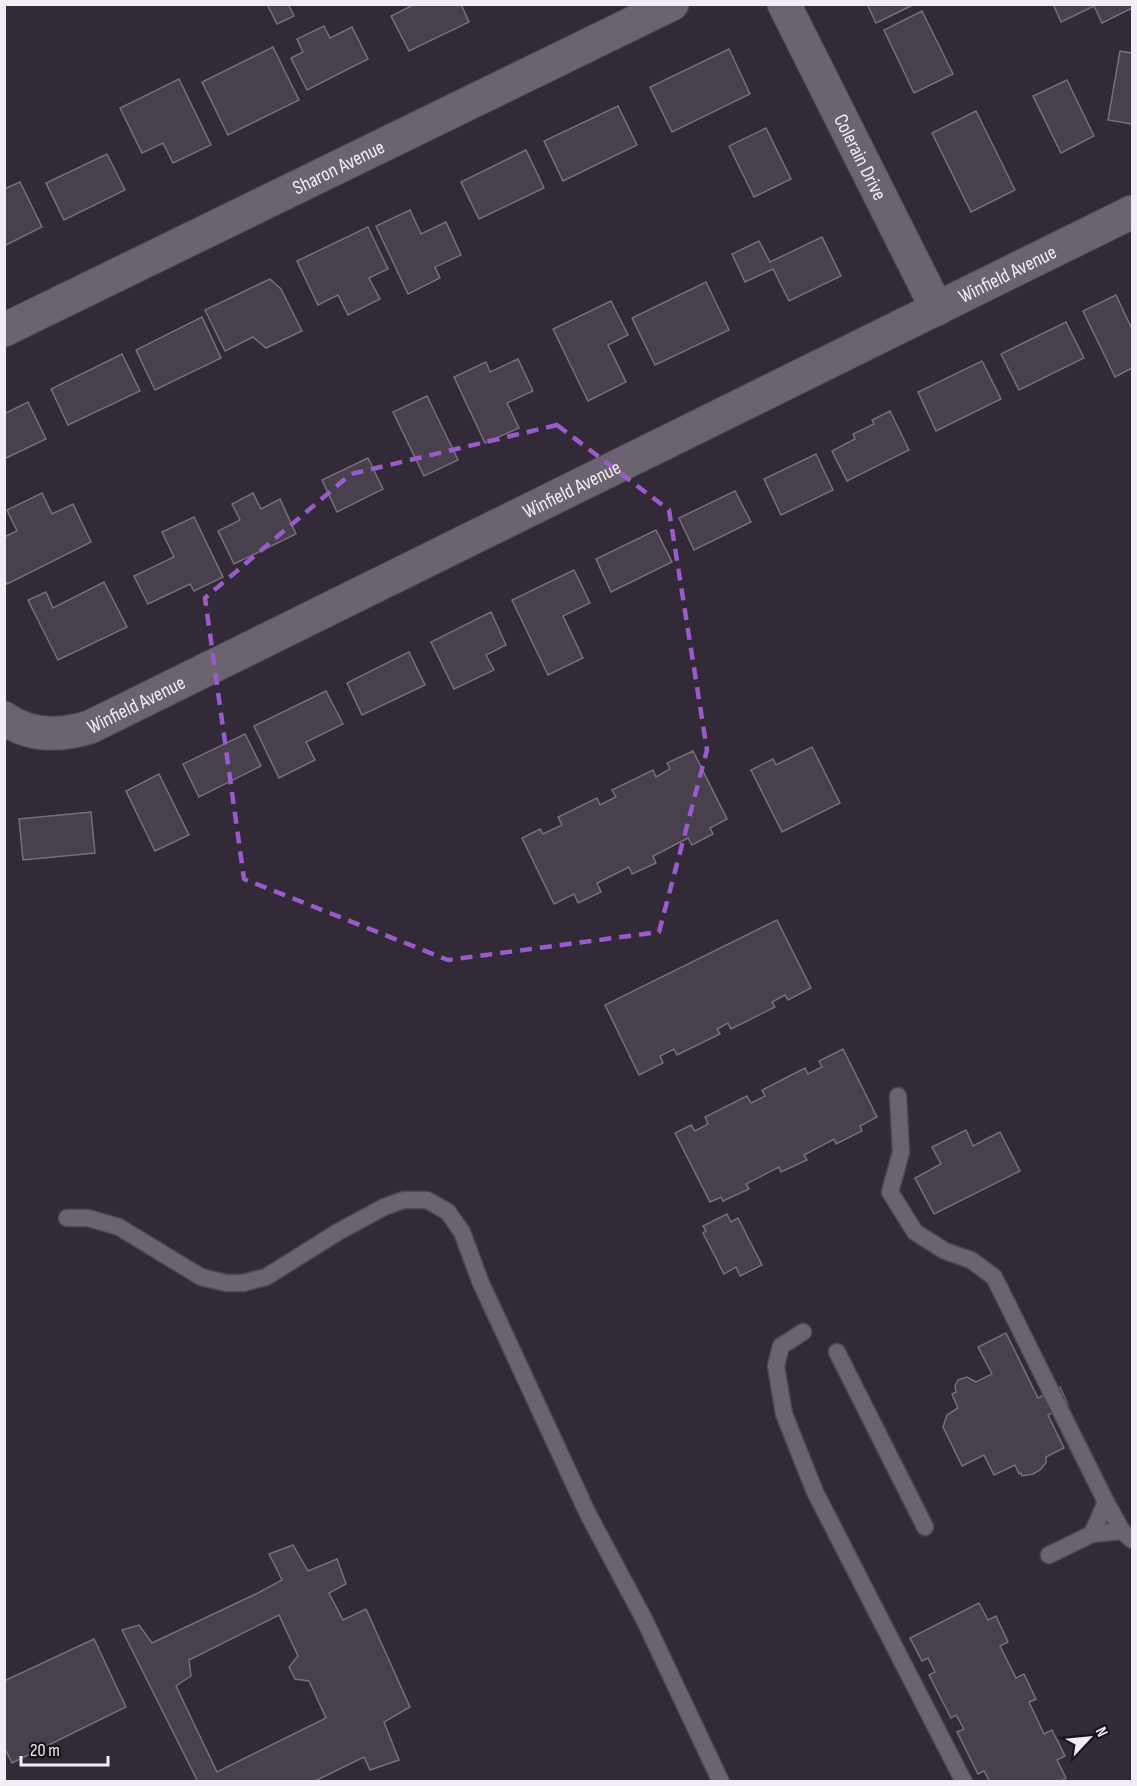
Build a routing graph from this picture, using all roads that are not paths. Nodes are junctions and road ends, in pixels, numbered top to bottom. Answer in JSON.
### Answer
{"nodes":[{"id":1,"x":672,"y":4,"type":"edge"},
{"id":2,"x":784,"y":4,"type":"edge"},
{"id":3,"x":1132,"y":212,"type":"edge"},
{"id":4,"x":937,"y":309,"type":"junction"},
{"id":5,"x":4,"y":330,"type":"edge"},
{"id":6,"x":4,"y":718,"type":"edge"},
{"id":7,"x":898,"y":1096,"type":"dead end"},
{"id":8,"x":67,"y":1218,"type":"dead end"},
{"id":9,"x":803,"y":1332,"type":"dead end"},
{"id":10,"x":837,"y":1352,"type":"dead end"},
{"id":11,"x":1106,"y":1502,"type":"junction"},
{"id":12,"x":925,"y":1527,"type":"dead end"},
{"id":13,"x":1092,"y":1534,"type":"junction"},
{"id":14,"x":1127,"y":1535,"type":"edge"},
{"id":15,"x":1049,"y":1555,"type":"dead end"},
{"id":16,"x":721,"y":1782,"type":"edge"},
{"id":17,"x":964,"y":1782,"type":"edge"}],
"edges":[{"from":1,"to":5,"type":"street","name":"Sharon Avenue"},
{"from":2,"to":4,"type":"street","name":"Colerain Drive"},
{"from":3,"to":4,"type":"street","name":"Winfield Avenue"},
{"from":4,"to":6,"type":"street","name":"Winfield Avenue"},
{"from":7,"to":11,"type":"lane"},
{"from":8,"to":16,"type":"lane"},
{"from":9,"to":17,"type":"lane"},
{"from":10,"to":12,"type":"lane"},
{"from":11,"to":13,"type":"lane"},
{"from":11,"to":14,"type":"lane"},
{"from":13,"to":14,"type":"lane"},
{"from":13,"to":15,"type":"lane"}]}
